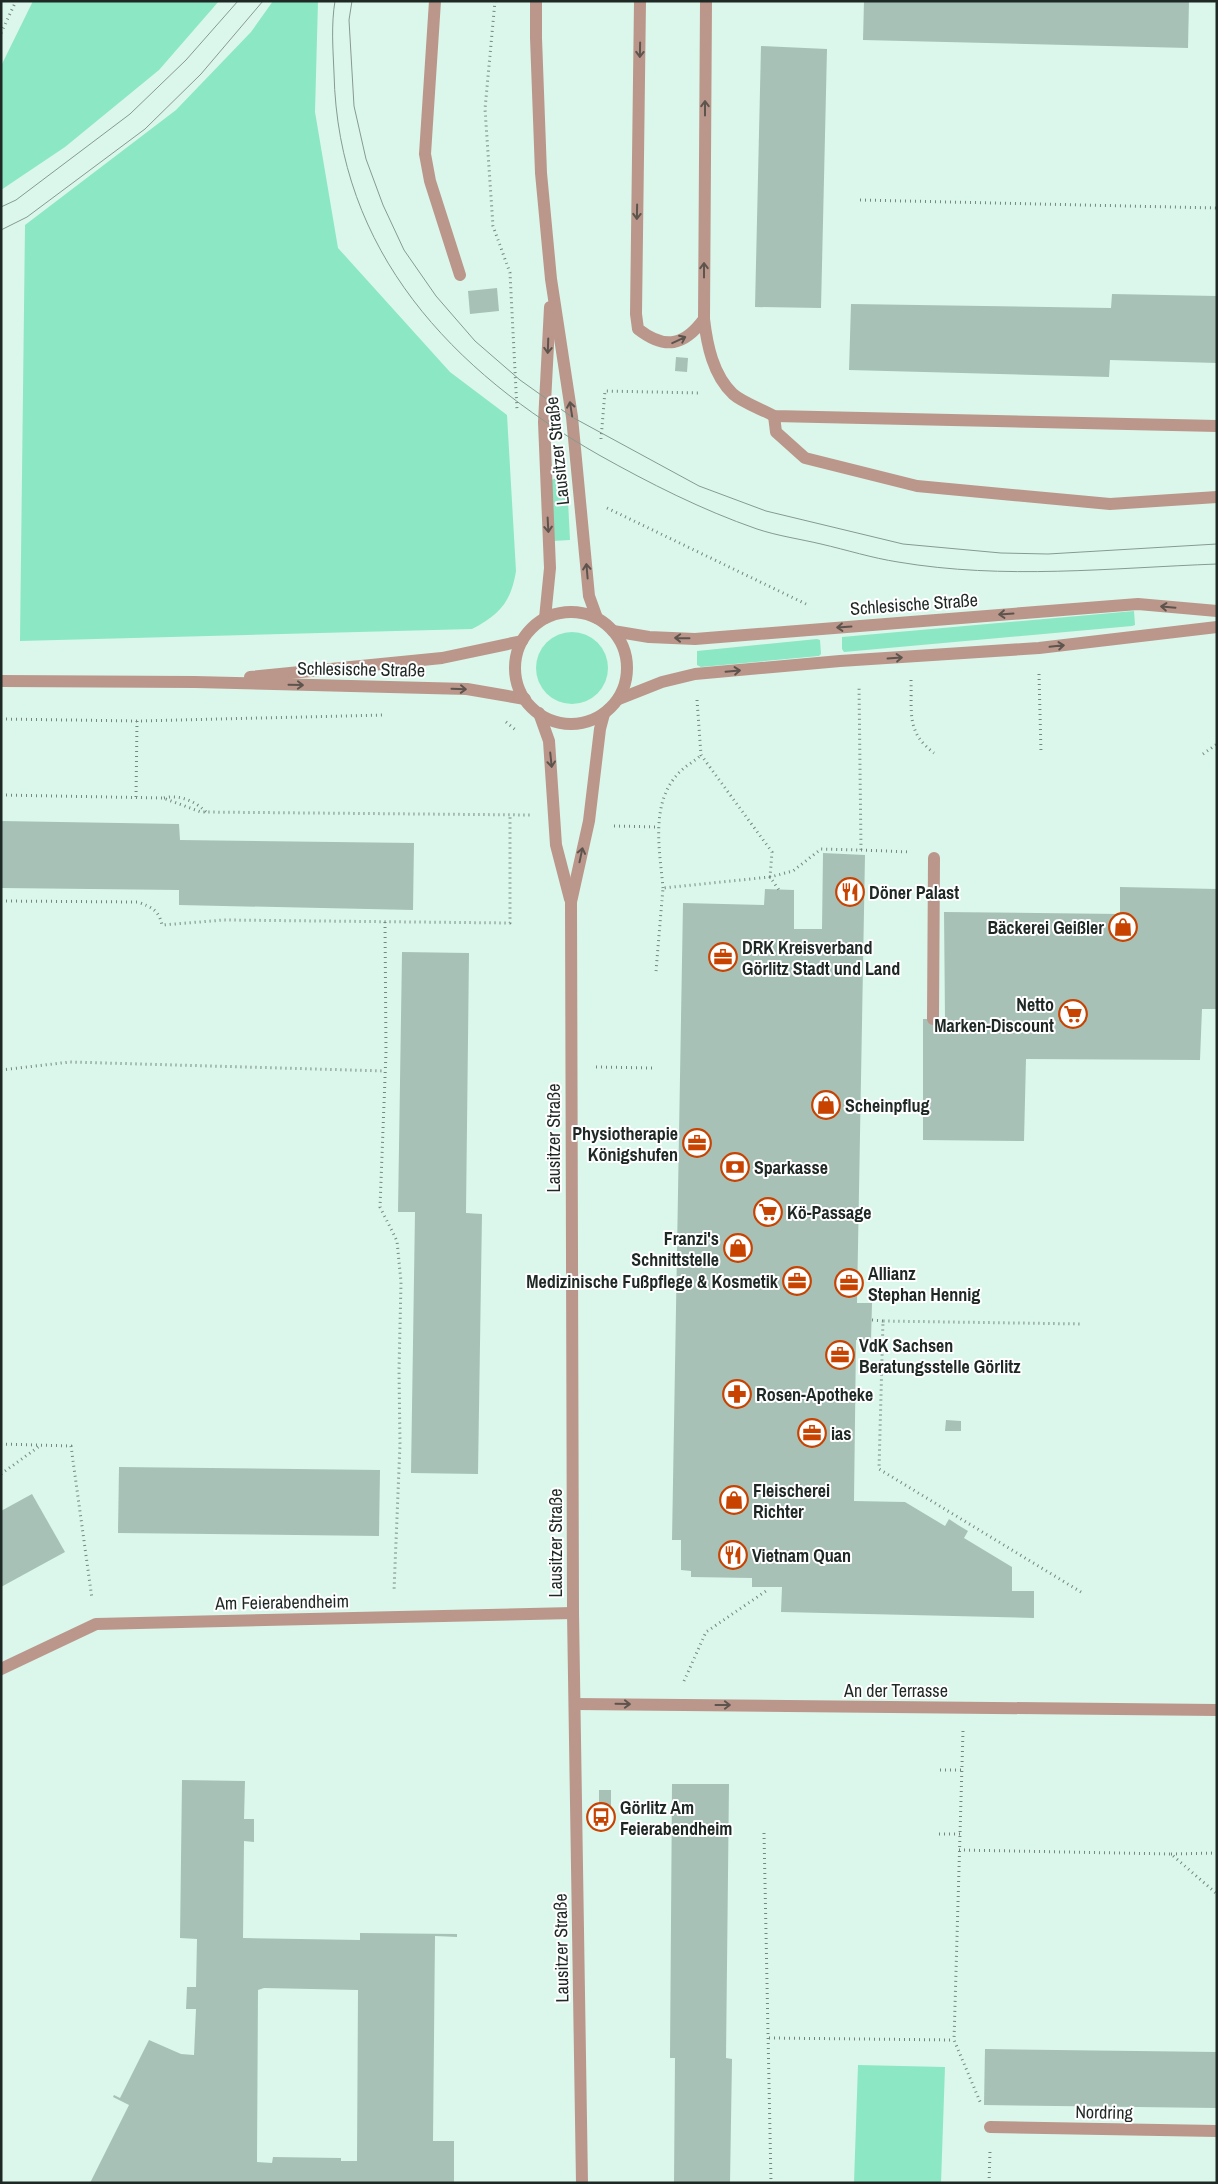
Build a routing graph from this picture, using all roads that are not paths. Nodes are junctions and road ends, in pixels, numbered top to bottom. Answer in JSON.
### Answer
{"nodes":[{"id":1,"x":435,"y":1,"type":"edge"},
{"id":2,"x":536,"y":1,"type":"edge"},
{"id":3,"x":640,"y":1,"type":"edge"},
{"id":4,"x":706,"y":1,"type":"edge"},
{"id":5,"x":460,"y":275,"type":"dead end"},
{"id":6,"x":551,"y":279,"type":"junction"},
{"id":7,"x":704,"y":319,"type":"junction"},
{"id":8,"x":774,"y":416,"type":"junction"},
{"id":9,"x":1217,"y":426,"type":"edge"},
{"id":10,"x":1217,"y":497,"type":"edge"},
{"id":11,"x":1217,"y":612,"type":"edge"},
{"id":12,"x":545,"y":618,"type":"junction"},
{"id":13,"x":597,"y":618,"type":"junction"},
{"id":14,"x":1217,"y":627,"type":"edge"},
{"id":15,"x":614,"y":630,"type":"junction"},
{"id":16,"x":522,"y":641,"type":"junction"},
{"id":17,"x":1,"y":681,"type":"edge"},
{"id":18,"x":195,"y":682,"type":"junction"},
{"id":19,"x":525,"y":699,"type":"junction"},
{"id":20,"x":619,"y":699,"type":"junction"},
{"id":21,"x":538,"y":713,"type":"junction"},
{"id":22,"x":604,"y":714,"type":"junction"},
{"id":23,"x":934,"y":858,"type":"road end"},
{"id":24,"x":571,"y":902,"type":"junction"},
{"id":25,"x":933,"y":1020,"type":"dead end"},
{"id":26,"x":573,"y":1613,"type":"junction"},
{"id":27,"x":1,"y":1670,"type":"edge"},
{"id":28,"x":575,"y":1704,"type":"junction"},
{"id":29,"x":1217,"y":1710,"type":"edge"},
{"id":30,"x":990,"y":2127,"type":"road end"},
{"id":31,"x":1217,"y":2131,"type":"edge"},
{"id":32,"x":582,"y":2183,"type":"edge"}],
"edges":[{"from":1,"to":5,"type":"street"},
{"from":2,"to":6,"type":"street","name":"Lausitzer Straße"},
{"from":3,"to":7,"type":"street","one_way":true},
{"from":7,"to":4,"type":"street","one_way":true},
{"from":6,"to":12,"type":"street","name":"Lausitzer Straße","one_way":true},
{"from":13,"to":6,"type":"street","name":"Lausitzer Straße","one_way":true},
{"from":7,"to":8,"type":"street"},
{"from":8,"to":9,"type":"street"},
{"from":8,"to":10,"type":"street"},
{"from":11,"to":15,"type":"street","name":"Schlesische Straße","one_way":true},
{"from":12,"to":13,"type":"street"},
{"from":12,"to":16,"type":"street"},
{"from":13,"to":15,"type":"street"},
{"from":20,"to":14,"type":"street","one_way":true},
{"from":15,"to":20,"type":"street"},
{"from":16,"to":18,"type":"street","name":"Schlesische Straße"},
{"from":16,"to":19,"type":"street"},
{"from":17,"to":18,"type":"street","name":"Schlesische Straße"},
{"from":18,"to":19,"type":"street","name":"Schlesische Straße","one_way":true},
{"from":19,"to":21,"type":"street"},
{"from":20,"to":22,"type":"street"},
{"from":21,"to":22,"type":"street"},
{"from":21,"to":24,"type":"street","name":"Lausitzer Straße","one_way":true},
{"from":24,"to":22,"type":"street","name":"Lausitzer Straße","one_way":true},
{"from":23,"to":25,"type":"street"},
{"from":24,"to":26,"type":"street","name":"Lausitzer Straße"},
{"from":26,"to":27,"type":"street","name":"Am Feierabendheim"},
{"from":26,"to":28,"type":"street","name":"Lausitzer Straße"},
{"from":28,"to":29,"type":"street","name":"An der Terrasse","one_way":true},
{"from":28,"to":32,"type":"street","name":"Lausitzer Straße"},
{"from":30,"to":31,"type":"street","name":"Nordring"}]}
